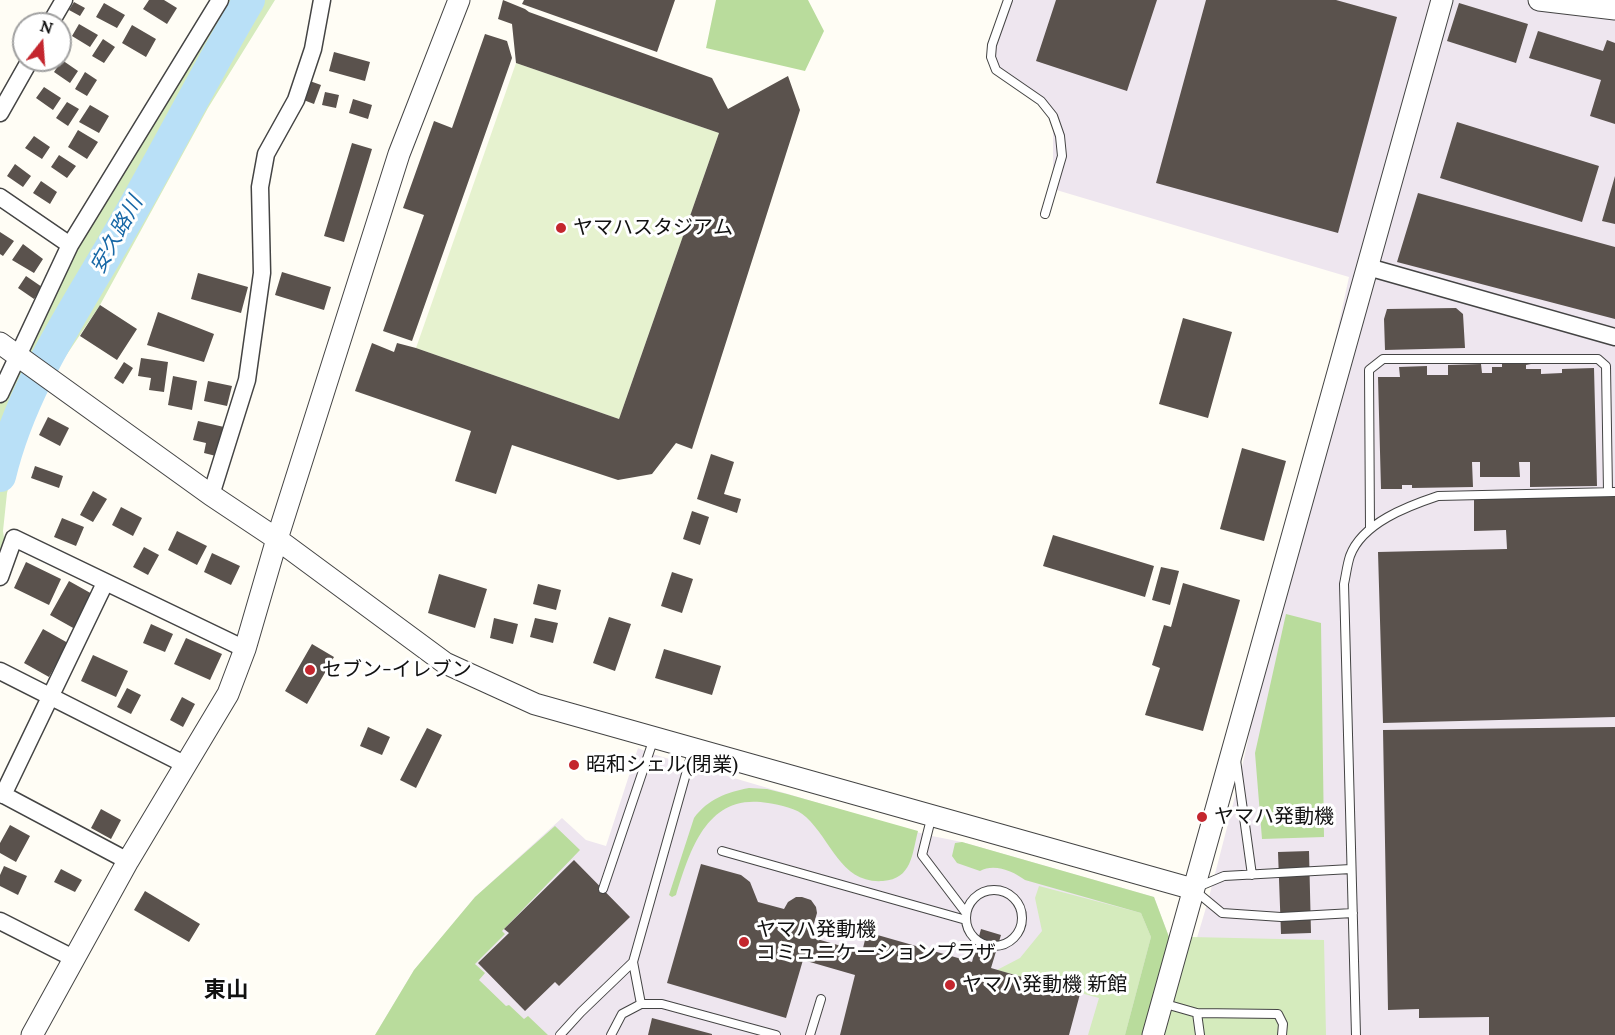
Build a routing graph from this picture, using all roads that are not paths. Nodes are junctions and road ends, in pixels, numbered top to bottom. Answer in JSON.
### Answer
{"nodes":[{"id":1,"x":220,"y":0,"type":"edge"},
{"id":2,"x":322,"y":0,"type":"edge"},
{"id":3,"x":459,"y":0,"type":"edge"},
{"id":4,"x":1008,"y":0,"type":"edge"},
{"id":5,"x":1442,"y":0,"type":"edge"},
{"id":6,"x":1539,"y":0,"type":"edge"},
{"id":7,"x":1615,"y":9,"type":"edge"},
{"id":8,"x":23,"y":72,"type":"edge"},
{"id":9,"x":0,"y":113,"type":"edge"},
{"id":10,"x":0,"y":197,"type":"edge"},
{"id":11,"x":1045,"y":214,"type":"dead end"},
{"id":12,"x":70,"y":245,"type":"junction"},
{"id":13,"x":1368,"y":267,"type":"junction"},
{"id":14,"x":1615,"y":337,"type":"edge"},
{"id":15,"x":0,"y":343,"type":"edge"},
{"id":16,"x":18,"y":356,"type":"junction"},
{"id":17,"x":0,"y":394,"type":"edge"},
{"id":18,"x":1611,"y":492,"type":"edge"},
{"id":19,"x":211,"y":495,"type":"junction"},
{"id":20,"x":1370,"y":528,"type":"junction"},
{"id":21,"x":277,"y":539,"type":"junction"},
{"id":22,"x":0,"y":577,"type":"edge"},
{"id":23,"x":105,"y":583,"type":"junction"},
{"id":24,"x":245,"y":649,"type":"junction"},
{"id":25,"x":0,"y":671,"type":"edge"},
{"id":26,"x":50,"y":698,"type":"junction"},
{"id":27,"x":654,"y":737,"type":"junction"},
{"id":28,"x":1234,"y":745,"type":"junction"},
{"id":29,"x":693,"y":748,"type":"junction"},
{"id":30,"x":186,"y":765,"type":"junction"},
{"id":31,"x":2,"y":794,"type":"edge"},
{"id":32,"x":932,"y":815,"type":"junction"},
{"id":33,"x":722,"y":850,"type":"dead end"},
{"id":34,"x":128,"y":861,"type":"junction"},
{"id":35,"x":1351,"y":869,"type":"junction"},
{"id":36,"x":1252,"y":875,"type":"junction"},
{"id":37,"x":603,"y":889,"type":"dead end"},
{"id":38,"x":1193,"y":889,"type":"junction"},
{"id":39,"x":1353,"y":913,"type":"junction"},
{"id":40,"x":966,"y":916,"type":"junction"},
{"id":41,"x":0,"y":921,"type":"edge"},
{"id":42,"x":74,"y":958,"type":"junction"},
{"id":43,"x":633,"y":962,"type":"junction"},
{"id":44,"x":821,"y":999,"type":"dead end"},
{"id":45,"x":1161,"y":1003,"type":"junction"},
{"id":46,"x":641,"y":1004,"type":"junction"},
{"id":47,"x":1197,"y":1013,"type":"junction"},
{"id":48,"x":32,"y":1035,"type":"edge"},
{"id":49,"x":561,"y":1035,"type":"edge"},
{"id":50,"x":610,"y":1035,"type":"edge"},
{"id":51,"x":776,"y":1035,"type":"edge"},
{"id":52,"x":810,"y":1035,"type":"edge"},
{"id":53,"x":1153,"y":1035,"type":"edge"},
{"id":54,"x":1200,"y":1035,"type":"edge"},
{"id":55,"x":1282,"y":1035,"type":"edge"},
{"id":56,"x":1356,"y":1035,"type":"edge"}],
"edges":[{"from":1,"to":12,"type":"street"},
{"from":2,"to":19,"type":"street"},
{"from":3,"to":21,"type":"street"},
{"from":4,"to":11,"type":"lane"},
{"from":5,"to":13,"type":"street"},
{"from":6,"to":7,"type":"street"},
{"from":8,"to":9,"type":"street"},
{"from":10,"to":12,"type":"street"},
{"from":12,"to":16,"type":"street"},
{"from":13,"to":14,"type":"street"},
{"from":13,"to":28,"type":"street"},
{"from":15,"to":16,"type":"street"},
{"from":16,"to":17,"type":"street"},
{"from":16,"to":19,"type":"street"},
{"from":18,"to":20,"type":"lane"},
{"from":18,"to":20,"type":"lane"},
{"from":19,"to":21,"type":"street"},
{"from":20,"to":35,"type":"lane"},
{"from":21,"to":24,"type":"street"},
{"from":21,"to":27,"type":"street"},
{"from":22,"to":23,"type":"street"},
{"from":23,"to":24,"type":"street"},
{"from":23,"to":26,"type":"street"},
{"from":24,"to":30,"type":"street"},
{"from":25,"to":26,"type":"street"},
{"from":26,"to":30,"type":"street"},
{"from":26,"to":31,"type":"street"},
{"from":27,"to":29,"type":"street"},
{"from":27,"to":37,"type":"lane"},
{"from":28,"to":36,"type":"lane"},
{"from":28,"to":38,"type":"street"},
{"from":29,"to":32,"type":"street"},
{"from":29,"to":43,"type":"lane"},
{"from":30,"to":34,"type":"street"},
{"from":31,"to":34,"type":"street"},
{"from":32,"to":38,"type":"street"},
{"from":32,"to":40,"type":"lane"},
{"from":33,"to":40,"type":"lane"},
{"from":34,"to":42,"type":"street"},
{"from":35,"to":36,"type":"lane"},
{"from":35,"to":39,"type":"lane"},
{"from":36,"to":38,"type":"lane"},
{"from":38,"to":39,"type":"lane"},
{"from":38,"to":45,"type":"street"},
{"from":39,"to":56,"type":"lane"},
{"from":40,"to":40,"type":"lane"},
{"from":41,"to":42,"type":"street"},
{"from":42,"to":48,"type":"street"},
{"from":43,"to":46,"type":"lane"},
{"from":43,"to":49,"type":"lane"},
{"from":44,"to":52,"type":"lane"},
{"from":45,"to":47,"type":"lane"},
{"from":45,"to":53,"type":"street"},
{"from":46,"to":50,"type":"lane"},
{"from":46,"to":51,"type":"lane"},
{"from":47,"to":54,"type":"lane"},
{"from":47,"to":55,"type":"lane"}]}
